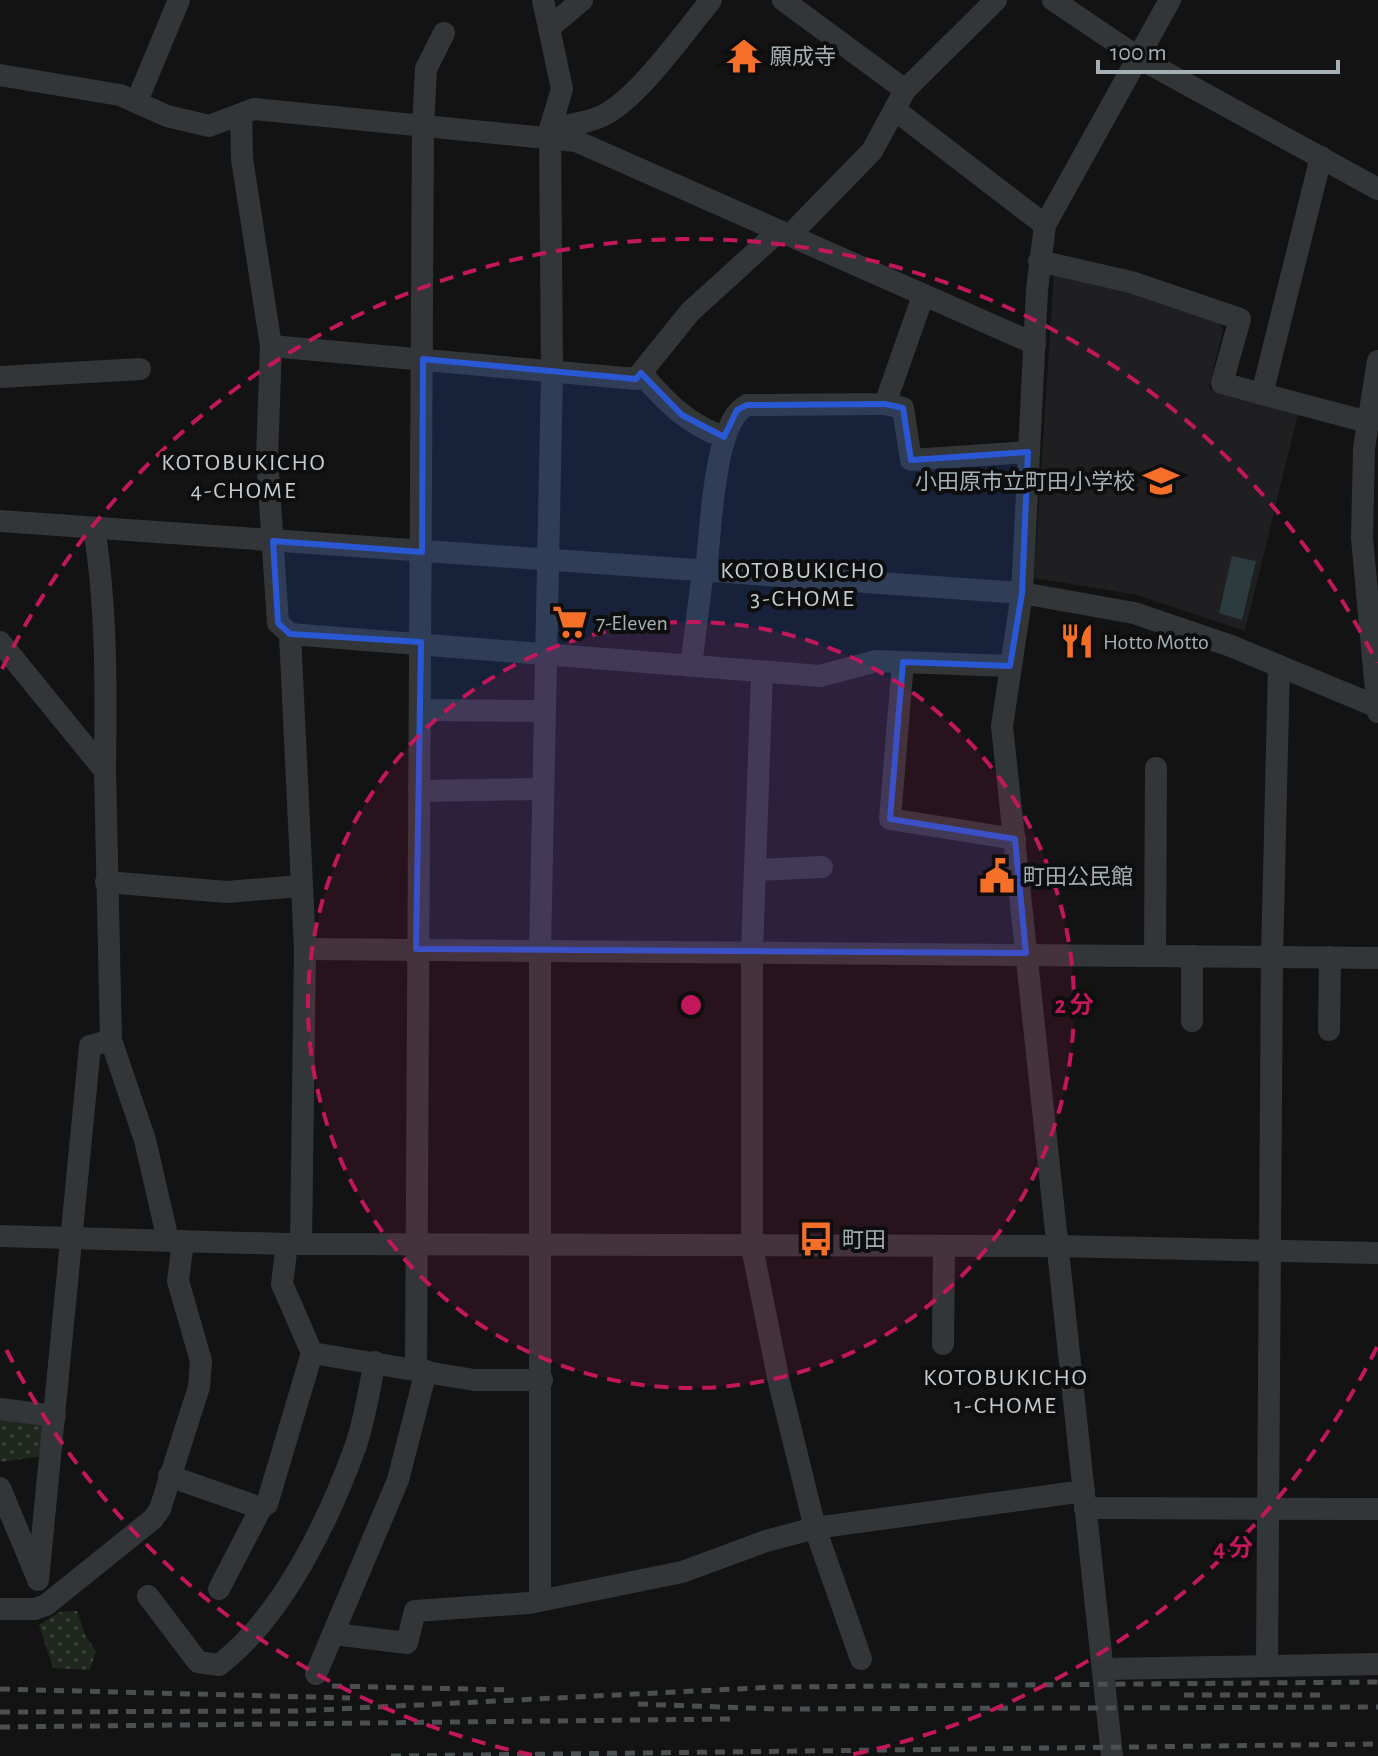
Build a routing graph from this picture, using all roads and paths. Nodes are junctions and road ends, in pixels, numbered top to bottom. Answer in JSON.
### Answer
{"nodes":[{"id":1,"x":179,"y":0,"type":"edge"},
{"id":2,"x":543,"y":0,"type":"edge"},
{"id":3,"x":582,"y":0,"type":"edge"},
{"id":4,"x":711,"y":0,"type":"edge"},
{"id":5,"x":783,"y":0,"type":"edge"},
{"id":6,"x":996,"y":0,"type":"edge"},
{"id":7,"x":1053,"y":0,"type":"edge"},
{"id":8,"x":1170,"y":0,"type":"edge"},
{"id":9,"x":549,"y":28,"type":"junction"},
{"id":10,"x":444,"y":33,"type":"dead end"},
{"id":11,"x":1139,"y":58,"type":"junction"},
{"id":12,"x":0,"y":75,"type":"edge"},
{"id":13,"x":900,"y":100,"type":"junction"},
{"id":14,"x":137,"y":101,"type":"junction"},
{"id":15,"x":241,"y":115,"type":"junction"},
{"id":16,"x":423,"y":125,"type":"junction"},
{"id":17,"x":551,"y":134,"type":"junction"},
{"id":18,"x":1321,"y":157,"type":"junction"},
{"id":19,"x":1378,"y":189,"type":"edge"},
{"id":20,"x":1045,"y":225,"type":"junction"},
{"id":21,"x":784,"y":233,"type":"junction"},
{"id":22,"x":1039,"y":261,"type":"junction"},
{"id":23,"x":923,"y":296,"type":"junction"},
{"id":24,"x":1035,"y":344,"type":"junction"},
{"id":25,"x":271,"y":346,"type":"junction"},
{"id":26,"x":423,"y":359,"type":"junction"},
{"id":27,"x":1378,"y":361,"type":"edge"},
{"id":28,"x":140,"y":369,"type":"dead end"},
{"id":29,"x":552,"y":373,"type":"junction"},
{"id":30,"x":641,"y":373,"type":"junction"},
{"id":31,"x":0,"y":377,"type":"edge"},
{"id":32,"x":1262,"y":394,"type":"junction"},
{"id":33,"x":885,"y":404,"type":"junction"},
{"id":34,"x":1368,"y":422,"type":"junction"},
{"id":35,"x":724,"y":437,"type":"junction"},
{"id":36,"x":1028,"y":452,"type":"junction"},
{"id":37,"x":0,"y":521,"type":"edge"},
{"id":38,"x":94,"y":528,"type":"junction"},
{"id":39,"x":273,"y":541,"type":"junction"},
{"id":40,"x":422,"y":552,"type":"junction"},
{"id":41,"x":547,"y":558,"type":"junction"},
{"id":42,"x":705,"y":570,"type":"junction"},
{"id":43,"x":1022,"y":593,"type":"junction"},
{"id":44,"x":290,"y":634,"type":"junction"},
{"id":45,"x":0,"y":642,"type":"edge"},
{"id":46,"x":421,"y":642,"type":"junction"},
{"id":47,"x":546,"y":652,"type":"junction"},
{"id":48,"x":903,"y":662,"type":"junction"},
{"id":49,"x":691,"y":666,"type":"junction"},
{"id":50,"x":1010,"y":666,"type":"junction"},
{"id":51,"x":1279,"y":666,"type":"junction"},
{"id":52,"x":762,"y":673,"type":"junction"},
{"id":53,"x":1378,"y":709,"type":"edge"},
{"id":54,"x":420,"y":710,"type":"junction"},
{"id":55,"x":545,"y":711,"type":"junction"},
{"id":56,"x":1156,"y":768,"type":"dead end"},
{"id":57,"x":105,"y":771,"type":"junction"},
{"id":58,"x":543,"y":789,"type":"junction"},
{"id":59,"x":419,"y":791,"type":"junction"},
{"id":60,"x":1015,"y":839,"type":"junction"},
{"id":61,"x":822,"y":867,"type":"dead end"},
{"id":62,"x":755,"y":870,"type":"junction"},
{"id":63,"x":106,"y":882,"type":"junction"},
{"id":64,"x":301,"y":886,"type":"junction"},
{"id":65,"x":305,"y":949,"type":"junction"},
{"id":66,"x":416,"y":949,"type":"junction"},
{"id":67,"x":540,"y":951,"type":"junction"},
{"id":68,"x":752,"y":951,"type":"junction"},
{"id":69,"x":1026,"y":953,"type":"junction"},
{"id":70,"x":1155,"y":956,"type":"junction"},
{"id":71,"x":1192,"y":956,"type":"junction"},
{"id":72,"x":1272,"y":956,"type":"junction"},
{"id":73,"x":1330,"y":957,"type":"junction"},
{"id":74,"x":1378,"y":958,"type":"edge"},
{"id":75,"x":1192,"y":1021,"type":"dead end"},
{"id":76,"x":1329,"y":1030,"type":"dead end"},
{"id":77,"x":111,"y":1040,"type":"junction"},
{"id":78,"x":0,"y":1236,"type":"edge"},
{"id":79,"x":73,"y":1239,"type":"junction"},
{"id":80,"x":175,"y":1240,"type":"junction"},
{"id":81,"x":294,"y":1244,"type":"junction"},
{"id":82,"x":541,"y":1245,"type":"junction"},
{"id":83,"x":416,"y":1246,"type":"junction"},
{"id":84,"x":1056,"y":1246,"type":"junction"},
{"id":85,"x":752,"y":1247,"type":"junction"},
{"id":86,"x":944,"y":1247,"type":"junction"},
{"id":87,"x":1271,"y":1252,"type":"junction"},
{"id":88,"x":1378,"y":1253,"type":"edge"},
{"id":89,"x":943,"y":1344,"type":"dead end"},
{"id":90,"x":312,"y":1353,"type":"junction"},
{"id":91,"x":375,"y":1362,"type":"junction"},
{"id":92,"x":421,"y":1370,"type":"junction"},
{"id":93,"x":542,"y":1380,"type":"junction"},
{"id":94,"x":0,"y":1409,"type":"edge"},
{"id":95,"x":55,"y":1416,"type":"junction"},
{"id":96,"x":169,"y":1476,"type":"junction"},
{"id":97,"x":0,"y":1488,"type":"edge"},
{"id":98,"x":1085,"y":1500,"type":"junction"},
{"id":99,"x":261,"y":1508,"type":"junction"},
{"id":100,"x":1268,"y":1509,"type":"junction"},
{"id":101,"x":1378,"y":1509,"type":"edge"},
{"id":102,"x":815,"y":1528,"type":"junction"},
{"id":103,"x":38,"y":1580,"type":"junction"},
{"id":104,"x":219,"y":1589,"type":"dead end"},
{"id":105,"x":148,"y":1596,"type":"dead end"},
{"id":106,"x":540,"y":1600,"type":"junction"},
{"id":107,"x":46,"y":1605,"type":"junction"},
{"id":108,"x":0,"y":1609,"type":"edge"},
{"id":109,"x":334,"y":1634,"type":"junction"},
{"id":110,"x":861,"y":1659,"type":"dead end"},
{"id":111,"x":1378,"y":1664,"type":"edge"},
{"id":112,"x":1267,"y":1665,"type":"junction"},
{"id":113,"x":1104,"y":1669,"type":"junction"},
{"id":114,"x":316,"y":1674,"type":"dead end"},
{"id":115,"x":1112,"y":1756,"type":"edge"}],
"edges":[{"from":1,"to":14,"type":"street"},
{"from":2,"to":9,"type":"street"},
{"from":3,"to":9,"type":"street"},
{"from":4,"to":17,"type":"street"},
{"from":5,"to":13,"type":"street"},
{"from":6,"to":13,"type":"street"},
{"from":7,"to":11,"type":"street"},
{"from":8,"to":11,"type":"street"},
{"from":9,"to":17,"type":"street"},
{"from":10,"to":16,"type":"street"},
{"from":11,"to":18,"type":"street"},
{"from":11,"to":20,"type":"street"},
{"from":12,"to":14,"type":"street"},
{"from":13,"to":20,"type":"street"},
{"from":13,"to":21,"type":"street"},
{"from":14,"to":15,"type":"street"},
{"from":15,"to":16,"type":"street"},
{"from":15,"to":25,"type":"street"},
{"from":16,"to":17,"type":"street"},
{"from":16,"to":26,"type":"street"},
{"from":17,"to":21,"type":"street"},
{"from":17,"to":29,"type":"street"},
{"from":18,"to":19,"type":"street"},
{"from":18,"to":32,"type":"street"},
{"from":20,"to":22,"type":"street"},
{"from":21,"to":23,"type":"street"},
{"from":21,"to":30,"type":"street"},
{"from":22,"to":24,"type":"street"},
{"from":22,"to":32,"type":"street"},
{"from":23,"to":24,"type":"street"},
{"from":23,"to":33,"type":"street"},
{"from":24,"to":36,"type":"street"},
{"from":25,"to":26,"type":"street"},
{"from":25,"to":39,"type":"street"},
{"from":26,"to":29,"type":"street"},
{"from":26,"to":40,"type":"street"},
{"from":27,"to":34,"type":"street"},
{"from":28,"to":31,"type":"street"},
{"from":29,"to":30,"type":"street"},
{"from":29,"to":41,"type":"street"},
{"from":30,"to":35,"type":"street"},
{"from":32,"to":34,"type":"street"},
{"from":33,"to":35,"type":"street"},
{"from":33,"to":36,"type":"street"},
{"from":34,"to":53,"type":"street"},
{"from":35,"to":42,"type":"street"},
{"from":36,"to":43,"type":"street"},
{"from":37,"to":38,"type":"street"},
{"from":38,"to":39,"type":"street"},
{"from":38,"to":57,"type":"street"},
{"from":39,"to":40,"type":"street"},
{"from":39,"to":44,"type":"street"},
{"from":40,"to":41,"type":"street"},
{"from":40,"to":46,"type":"street"},
{"from":41,"to":42,"type":"street"},
{"from":41,"to":47,"type":"street"},
{"from":42,"to":43,"type":"street"},
{"from":42,"to":49,"type":"street"},
{"from":43,"to":50,"type":"street"},
{"from":43,"to":51,"type":"street"},
{"from":44,"to":46,"type":"street"},
{"from":44,"to":64,"type":"street"},
{"from":45,"to":57,"type":"street"},
{"from":46,"to":47,"type":"street"},
{"from":46,"to":54,"type":"street"},
{"from":47,"to":49,"type":"street"},
{"from":47,"to":55,"type":"street"},
{"from":48,"to":50,"type":"street"},
{"from":48,"to":52,"type":"street"},
{"from":48,"to":60,"type":"street"},
{"from":49,"to":52,"type":"street"},
{"from":50,"to":60,"type":"street"},
{"from":51,"to":53,"type":"street"},
{"from":51,"to":72,"type":"street"},
{"from":52,"to":62,"type":"street"},
{"from":54,"to":55,"type":"street"},
{"from":54,"to":59,"type":"street"},
{"from":55,"to":58,"type":"street"},
{"from":56,"to":70,"type":"street"},
{"from":57,"to":63,"type":"street"},
{"from":58,"to":59,"type":"street"},
{"from":58,"to":67,"type":"street"},
{"from":59,"to":66,"type":"street"},
{"from":60,"to":69,"type":"street"},
{"from":61,"to":62,"type":"street"},
{"from":62,"to":68,"type":"street"},
{"from":63,"to":64,"type":"street"},
{"from":63,"to":77,"type":"street"},
{"from":64,"to":65,"type":"street"},
{"from":65,"to":66,"type":"street"},
{"from":65,"to":81,"type":"street"},
{"from":66,"to":67,"type":"street"},
{"from":66,"to":83,"type":"street"},
{"from":67,"to":68,"type":"street"},
{"from":67,"to":82,"type":"street"},
{"from":68,"to":69,"type":"street"},
{"from":68,"to":85,"type":"street"},
{"from":69,"to":70,"type":"street"},
{"from":69,"to":84,"type":"street"},
{"from":70,"to":71,"type":"street"},
{"from":71,"to":72,"type":"street"},
{"from":71,"to":75,"type":"street"},
{"from":72,"to":73,"type":"street"},
{"from":72,"to":87,"type":"street"},
{"from":73,"to":74,"type":"street"},
{"from":73,"to":76,"type":"street"},
{"from":77,"to":79,"type":"street"},
{"from":77,"to":80,"type":"street"},
{"from":78,"to":79,"type":"street"},
{"from":79,"to":80,"type":"street"},
{"from":79,"to":95,"type":"street"},
{"from":80,"to":81,"type":"street"},
{"from":80,"to":96,"type":"street"},
{"from":81,"to":83,"type":"street"},
{"from":81,"to":90,"type":"street"},
{"from":82,"to":83,"type":"street"},
{"from":82,"to":85,"type":"street"},
{"from":82,"to":93,"type":"street"},
{"from":83,"to":92,"type":"street"},
{"from":84,"to":86,"type":"street"},
{"from":84,"to":87,"type":"street"},
{"from":84,"to":98,"type":"street"},
{"from":85,"to":86,"type":"street"},
{"from":85,"to":102,"type":"street"},
{"from":86,"to":89,"type":"street"},
{"from":87,"to":88,"type":"street"},
{"from":87,"to":100,"type":"street"},
{"from":90,"to":91,"type":"street"},
{"from":90,"to":99,"type":"street"},
{"from":91,"to":92,"type":"street"},
{"from":91,"to":105,"type":"street"},
{"from":92,"to":93,"type":"street"},
{"from":92,"to":109,"type":"street"},
{"from":93,"to":106,"type":"street"},
{"from":94,"to":95,"type":"street"},
{"from":95,"to":103,"type":"street"},
{"from":96,"to":99,"type":"street"},
{"from":96,"to":107,"type":"street"},
{"from":97,"to":103,"type":"street"},
{"from":98,"to":100,"type":"street"},
{"from":98,"to":102,"type":"street"},
{"from":98,"to":113,"type":"street"},
{"from":99,"to":104,"type":"street"},
{"from":100,"to":101,"type":"street"},
{"from":100,"to":112,"type":"street"},
{"from":102,"to":106,"type":"street"},
{"from":102,"to":110,"type":"street"},
{"from":103,"to":107,"type":"street"},
{"from":106,"to":109,"type":"street"},
{"from":107,"to":108,"type":"street"},
{"from":109,"to":114,"type":"street"},
{"from":111,"to":112,"type":"street"},
{"from":112,"to":113,"type":"street"},
{"from":113,"to":115,"type":"street"}]}
